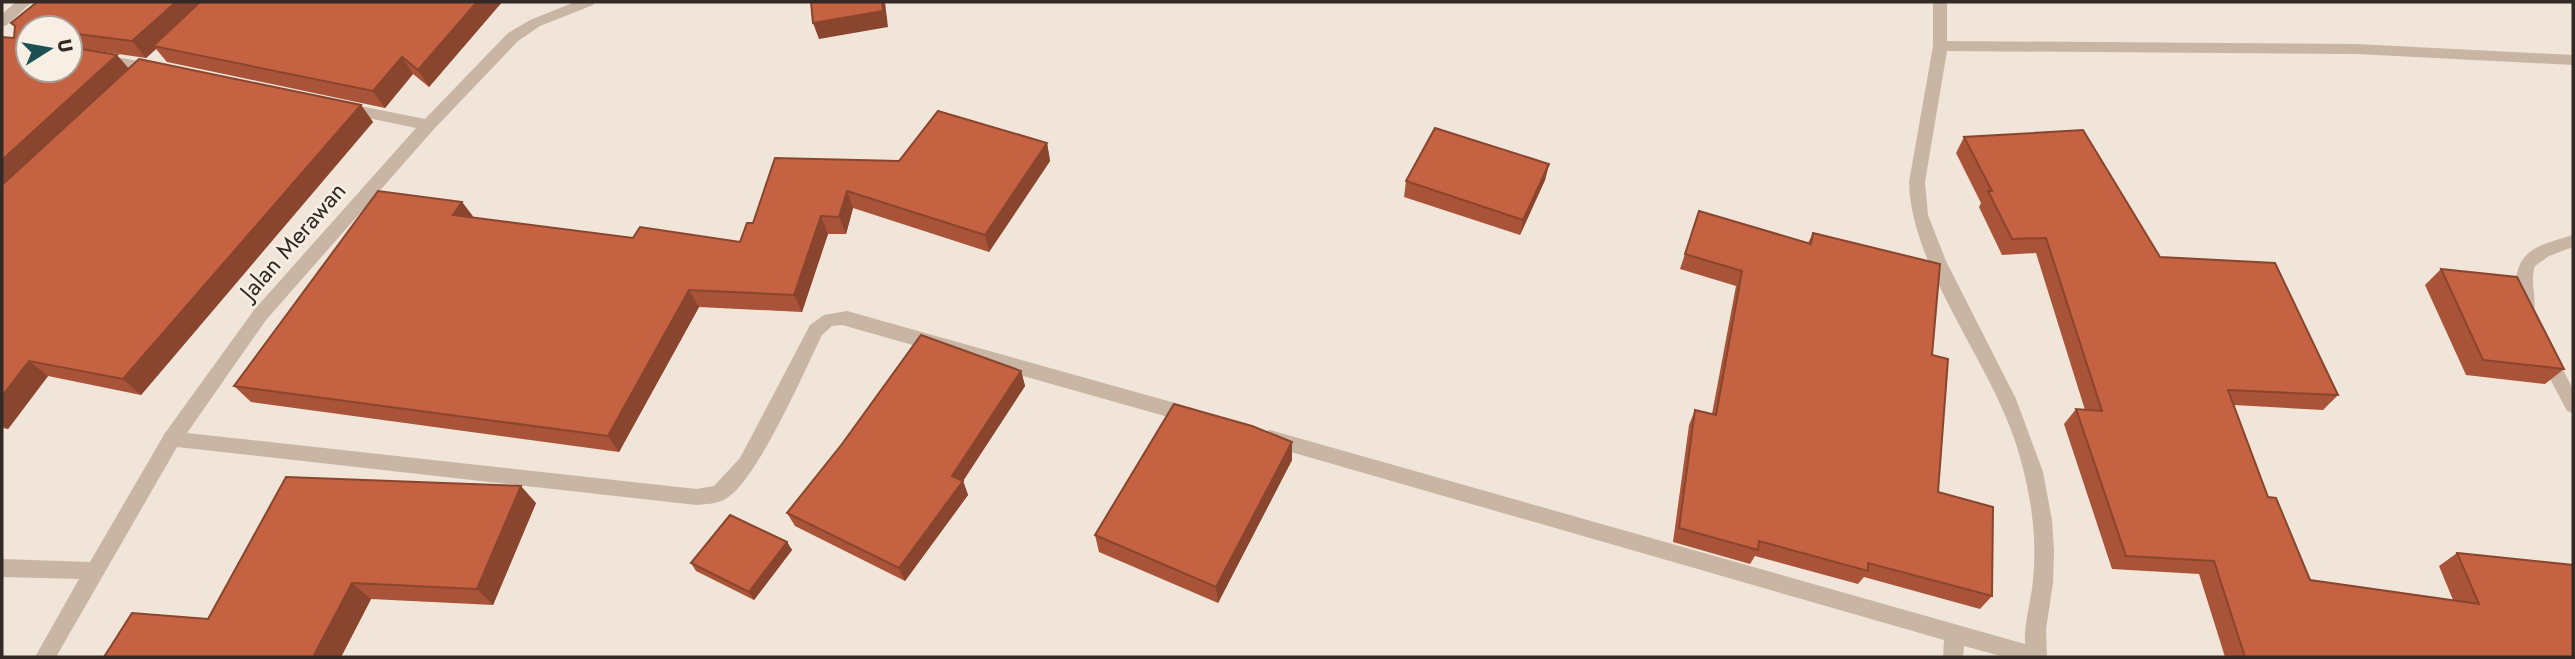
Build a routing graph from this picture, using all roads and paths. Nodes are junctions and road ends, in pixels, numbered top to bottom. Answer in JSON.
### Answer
{"nodes":[{"id":1,"x":25,"y":2,"type":"edge"},
{"id":2,"x":589,"y":2,"type":"edge"},
{"id":3,"x":1940,"y":2,"type":"edge"},
{"id":4,"x":2,"y":22,"type":"edge"},
{"id":5,"x":1940,"y":46,"type":"junction"},
{"id":6,"x":84,"y":55,"type":"edge"},
{"id":7,"x":2573,"y":60,"type":"edge"},
{"id":8,"x":155,"y":63,"type":"junction"},
{"id":9,"x":177,"y":73,"type":"edge"},
{"id":10,"x":130,"y":86,"type":"edge"},
{"id":11,"x":335,"y":106,"type":"edge"},
{"id":12,"x":428,"y":125,"type":"junction"},
{"id":13,"x":2573,"y":241,"type":"edge"},
{"id":14,"x":2573,"y":406,"type":"edge"},
{"id":15,"x":1208,"y":420,"type":"edge"},
{"id":16,"x":1248,"y":432,"type":"edge"},
{"id":17,"x":172,"y":439,"type":"junction"},
{"id":18,"x":2,"y":568,"type":"edge"},
{"id":19,"x":93,"y":571,"type":"junction"},
{"id":20,"x":1955,"y":633,"type":"junction"},
{"id":21,"x":44,"y":657,"type":"edge"},
{"id":22,"x":1953,"y":657,"type":"edge"}],
"edges":[{"from":1,"to":4,"type":"street"},
{"from":2,"to":12,"type":"street","name":"Jalan Merawan"},
{"from":3,"to":5,"type":"street"},
{"from":5,"to":7,"type":"street"},
{"from":5,"to":20,"type":"street"},
{"from":6,"to":8,"type":"street"},
{"from":8,"to":9,"type":"street"},
{"from":8,"to":10,"type":"street"},
{"from":11,"to":12,"type":"street"},
{"from":12,"to":17,"type":"street","name":"Jalan Merawan"},
{"from":13,"to":14,"type":"street"},
{"from":15,"to":17,"type":"street"},
{"from":16,"to":20,"type":"street"},
{"from":17,"to":19,"type":"street","name":"Jalan Merawan"},
{"from":18,"to":19,"type":"street"},
{"from":19,"to":21,"type":"street","name":"Jalan Merawan"},
{"from":20,"to":22,"type":"street"}]}
